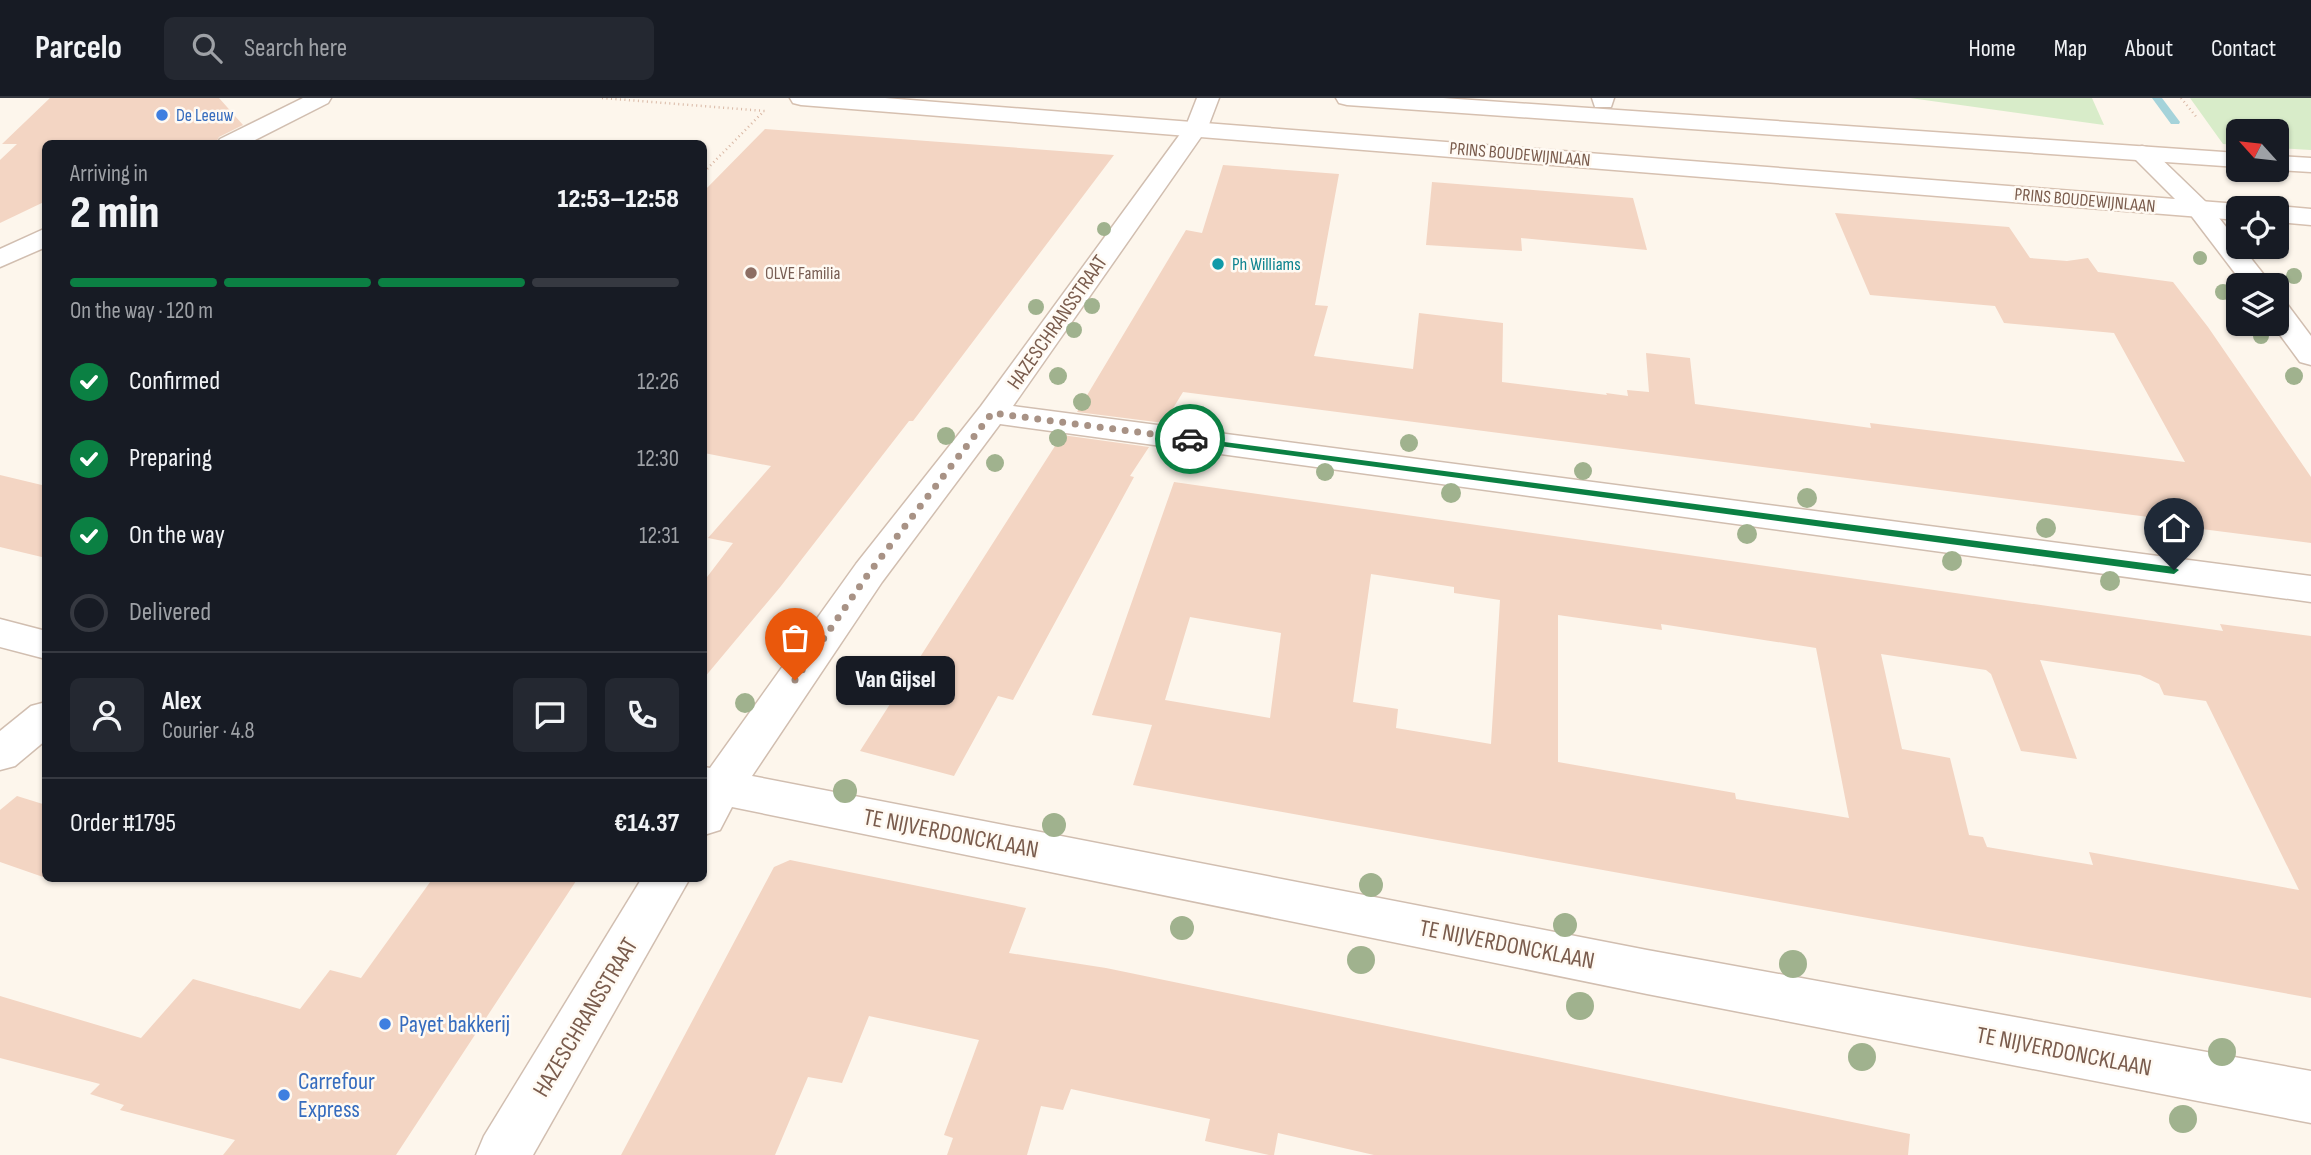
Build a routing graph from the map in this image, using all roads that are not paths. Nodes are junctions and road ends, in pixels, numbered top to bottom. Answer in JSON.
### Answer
{"nodes":[{"id":1,"x":320,"y":98,"type":"edge"},
{"id":2,"x":801,"y":98,"type":"edge"},
{"id":3,"x":1208,"y":98,"type":"edge"},
{"id":4,"x":1347,"y":98,"type":"edge"},
{"id":5,"x":1196,"y":127,"type":"junction"},
{"id":6,"x":236,"y":140,"type":"edge"},
{"id":7,"x":2141,"y":153,"type":"junction"},
{"id":8,"x":2226,"y":159,"type":"edge"},
{"id":9,"x":2289,"y":164,"type":"edge"},
{"id":10,"x":2311,"y":166,"type":"edge"},
{"id":11,"x":2199,"y":209,"type":"junction"},
{"id":12,"x":2226,"y":211,"type":"edge"},
{"id":13,"x":2289,"y":215,"type":"edge"},
{"id":14,"x":2311,"y":217,"type":"edge"},
{"id":15,"x":42,"y":238,"type":"edge"},
{"id":16,"x":0,"y":259,"type":"edge"},
{"id":17,"x":2249,"y":273,"type":"edge"},
{"id":18,"x":2289,"y":326,"type":"edge"},
{"id":19,"x":2311,"y":356,"type":"edge"},
{"id":20,"x":992,"y":413,"type":"junction"},
{"id":21,"x":2311,"y":589,"type":"edge"},
{"id":22,"x":0,"y":634,"type":"edge"},
{"id":23,"x":42,"y":644,"type":"edge"},
{"id":24,"x":42,"y":720,"type":"edge"},
{"id":25,"x":0,"y":754,"type":"edge"},
{"id":26,"x":709,"y":796,"type":"edge"},
{"id":27,"x":665,"y":882,"type":"edge"},
{"id":28,"x":2311,"y":1097,"type":"edge"},
{"id":29,"x":503,"y":1155,"type":"edge"}],
"edges":[{"from":1,"to":6,"type":"street"},
{"from":2,"to":5,"type":"street","name":"PRINS BOUDEWIJNLAAN"},
{"from":3,"to":5,"type":"street","name":"HAZESCHRANSSTRAAT"},
{"from":4,"to":7,"type":"street"},
{"from":5,"to":11,"type":"street","name":"PRINS BOUDEWIJNLAAN"},
{"from":5,"to":20,"type":"street","name":"HAZESCHRANSSTRAAT"},
{"from":7,"to":8,"type":"street"},
{"from":7,"to":11,"type":"street"},
{"from":9,"to":10,"type":"street"},
{"from":11,"to":12,"type":"street","name":"PRINS BOUDEWIJNLAAN"},
{"from":11,"to":17,"type":"street"},
{"from":13,"to":14,"type":"street"},
{"from":15,"to":16,"type":"street"},
{"from":18,"to":19,"type":"street"},
{"from":20,"to":21,"type":"street"},
{"from":20,"to":26,"type":"street","name":"HAZESCHRANSSTRAAT"},
{"from":22,"to":23,"type":"street"},
{"from":24,"to":25,"type":"street"},
{"from":26,"to":28,"type":"street","name":"TE NIJVERDONCKLAAN"},
{"from":27,"to":29,"type":"street","name":"HAZESCHRANSSTRAAT"}]}
